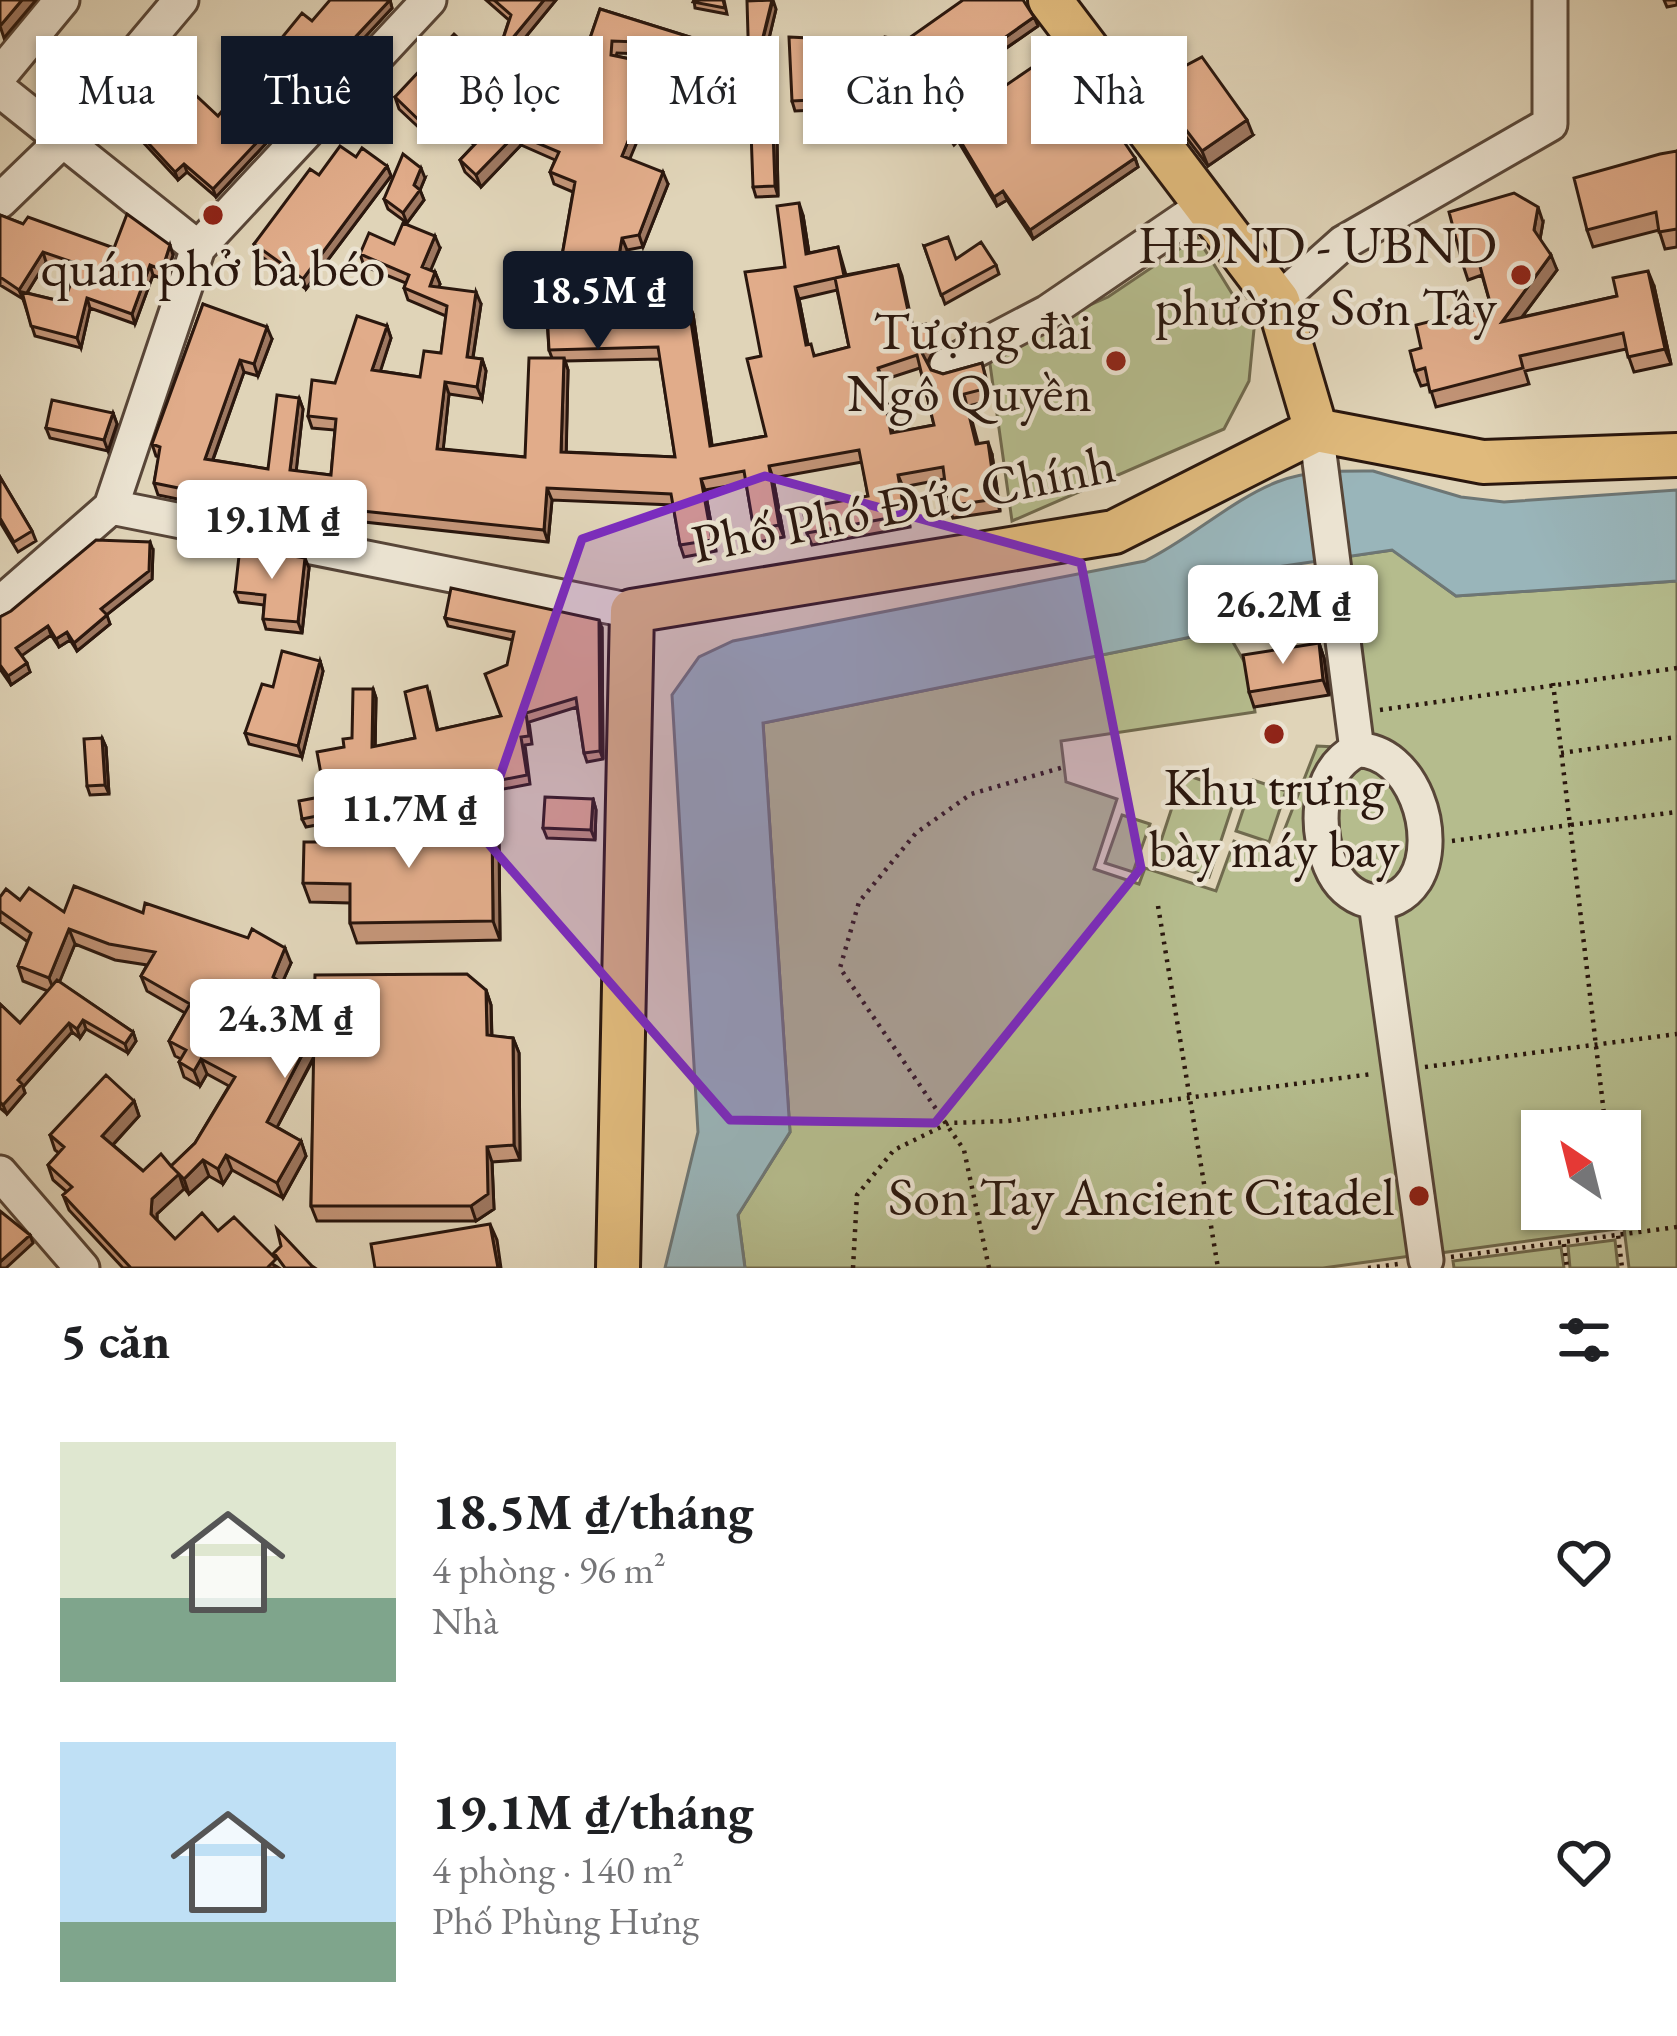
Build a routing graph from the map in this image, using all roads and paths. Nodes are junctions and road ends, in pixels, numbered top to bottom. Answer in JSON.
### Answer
{"nodes":[{"id":1,"x":62,"y":0,"type":"edge"},
{"id":2,"x":181,"y":0,"type":"edge"},
{"id":3,"x":429,"y":0,"type":"edge"},
{"id":4,"x":1050,"y":0,"type":"edge"},
{"id":5,"x":1550,"y":0,"type":"edge"},
{"id":6,"x":151,"y":36,"type":"edge"},
{"id":7,"x":0,"y":75,"type":"edge"},
{"id":8,"x":0,"y":90,"type":"edge"},
{"id":9,"x":36,"y":119,"type":"edge"},
{"id":10,"x":59,"y":144,"type":"edge"},
{"id":11,"x":68,"y":144,"type":"edge"},
{"id":12,"x":0,"y":201,"type":"edge"},
{"id":13,"x":1205,"y":205,"type":"junction"},
{"id":14,"x":198,"y":248,"type":"junction"},
{"id":15,"x":1279,"y":301,"type":"junction"},
{"id":16,"x":947,"y":365,"type":"dead end"},
{"id":17,"x":1320,"y":451,"type":"junction"},
{"id":18,"x":1677,"y":455,"type":"edge"},
{"id":19,"x":111,"y":507,"type":"junction"},
{"id":20,"x":0,"y":604,"type":"edge"},
{"id":21,"x":632,"y":611,"type":"junction"},
{"id":22,"x":1677,"y":668,"type":"edge"},
{"id":23,"x":1553,"y":683,"type":"junction"},
{"id":24,"x":1353,"y":714,"type":"junction"},
{"id":25,"x":1677,"y":737,"type":"edge"},
{"id":26,"x":1357,"y":750,"type":"junction"},
{"id":27,"x":1561,"y":753,"type":"junction"},
{"id":28,"x":1064,"y":767,"type":"dead end"},
{"id":29,"x":1677,"y":812,"type":"edge"},
{"id":30,"x":1570,"y":825,"type":"junction"},
{"id":31,"x":1423,"y":844,"type":"junction"},
{"id":32,"x":1376,"y":903,"type":"junction"},
{"id":33,"x":1158,"y":906,"type":"dead end"},
{"id":34,"x":1677,"y":1034,"type":"edge"},
{"id":35,"x":1597,"y":1044,"type":"junction"},
{"id":36,"x":1399,"y":1070,"type":"junction"},
{"id":37,"x":1190,"y":1097,"type":"junction"},
{"id":38,"x":1604,"y":1110,"type":"edge"},
{"id":39,"x":949,"y":1123,"type":"junction"},
{"id":40,"x":0,"y":1173,"type":"edge"},
{"id":41,"x":1677,"y":1228,"type":"edge"},
{"id":42,"x":1617,"y":1230,"type":"edge"},
{"id":43,"x":1618,"y":1236,"type":"junction"},
{"id":44,"x":1563,"y":1243,"type":"junction"},
{"id":45,"x":1426,"y":1260,"type":"junction"},
{"id":46,"x":82,"y":1268,"type":"edge"},
{"id":47,"x":618,"y":1268,"type":"edge"},
{"id":48,"x":853,"y":1268,"type":"edge"},
{"id":49,"x":989,"y":1268,"type":"edge"},
{"id":50,"x":1218,"y":1268,"type":"edge"},
{"id":51,"x":1368,"y":1268,"type":"edge"},
{"id":52,"x":1567,"y":1268,"type":"edge"},
{"id":53,"x":1622,"y":1268,"type":"edge"}],
"edges":[{"from":1,"to":7,"type":"street"},
{"from":2,"to":6,"type":"street"},
{"from":3,"to":14,"type":"street"},
{"from":4,"to":13,"type":"main road"},
{"from":5,"to":15,"type":"street"},
{"from":8,"to":9,"type":"street"},
{"from":10,"to":12,"type":"street"},
{"from":11,"to":14,"type":"street"},
{"from":13,"to":15,"type":"main road"},
{"from":13,"to":16,"type":"street"},
{"from":14,"to":19,"type":"street"},
{"from":15,"to":17,"type":"main road"},
{"from":17,"to":18,"type":"main road"},
{"from":17,"to":21,"type":"main road","name":"Phố Phó Đức Chính"},
{"from":17,"to":24,"type":"street"},
{"from":19,"to":20,"type":"street"},
{"from":19,"to":21,"type":"street"},
{"from":21,"to":47,"type":"main road"},
{"from":22,"to":23,"type":"path"},
{"from":23,"to":24,"type":"path"},
{"from":23,"to":27,"type":"path"},
{"from":24,"to":26,"type":"street"},
{"from":25,"to":27,"type":"path"},
{"from":26,"to":31,"type":"street"},
{"from":26,"to":32,"type":"street"},
{"from":27,"to":30,"type":"path"},
{"from":28,"to":39,"type":"path"},
{"from":29,"to":30,"type":"path"},
{"from":30,"to":31,"type":"path"},
{"from":30,"to":35,"type":"path"},
{"from":31,"to":32,"type":"street"},
{"from":32,"to":36,"type":"street"},
{"from":33,"to":37,"type":"path"},
{"from":34,"to":35,"type":"path"},
{"from":35,"to":36,"type":"path"},
{"from":35,"to":38,"type":"path"},
{"from":36,"to":37,"type":"path"},
{"from":36,"to":45,"type":"street"},
{"from":37,"to":39,"type":"path"},
{"from":37,"to":50,"type":"path"},
{"from":39,"to":48,"type":"path"},
{"from":39,"to":49,"type":"path"},
{"from":40,"to":46,"type":"street"},
{"from":41,"to":43,"type":"path"},
{"from":42,"to":43,"type":"path"},
{"from":43,"to":44,"type":"path"},
{"from":43,"to":53,"type":"path"},
{"from":44,"to":45,"type":"path"},
{"from":44,"to":52,"type":"path"},
{"from":45,"to":51,"type":"path"}]}
